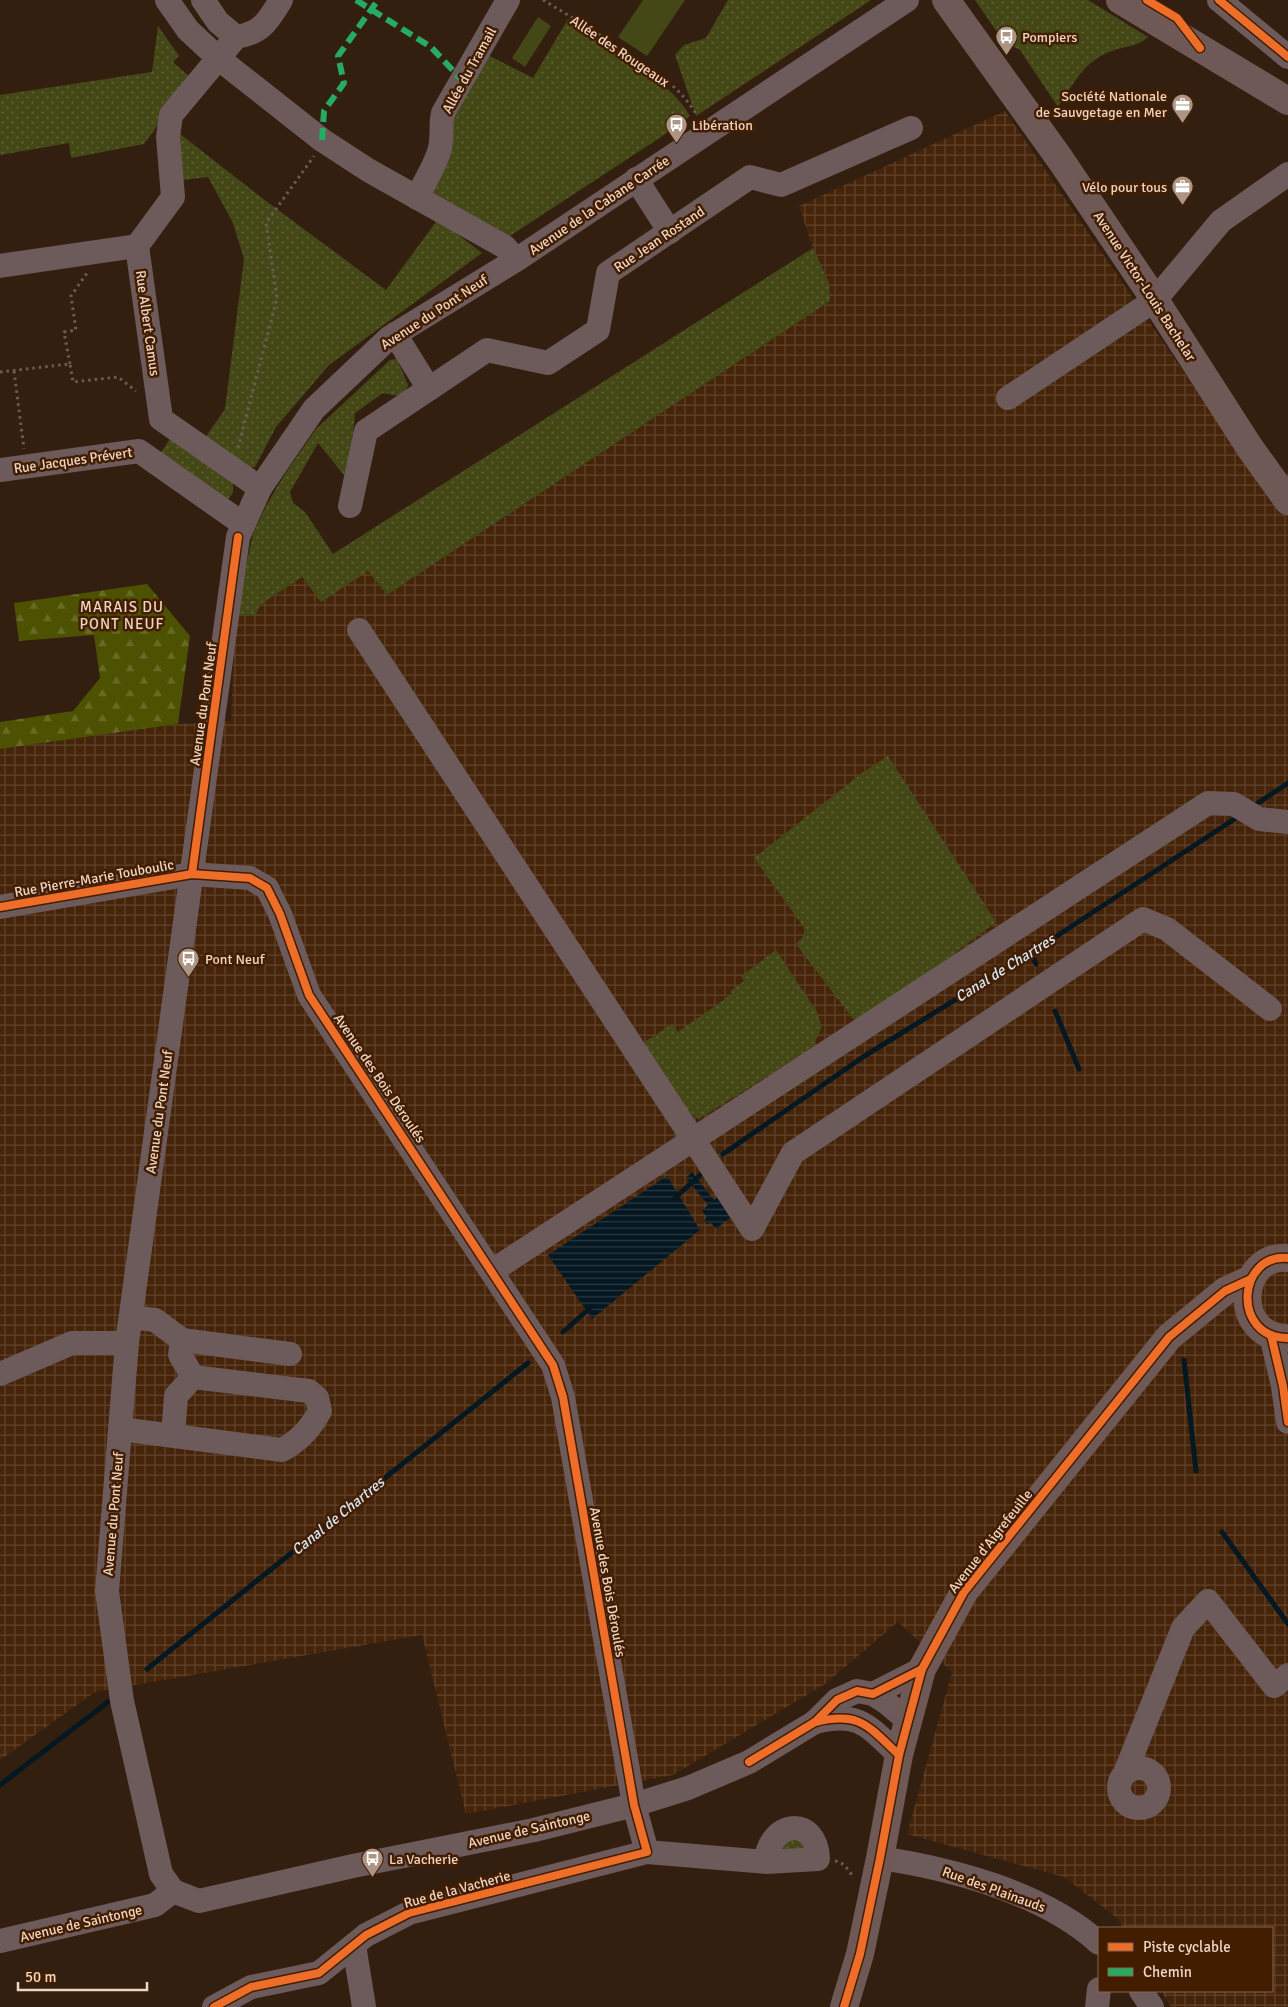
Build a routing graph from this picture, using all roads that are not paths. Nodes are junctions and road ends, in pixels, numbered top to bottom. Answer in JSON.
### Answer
{"nodes":[{"id":1,"x":167,"y":0,"type":"edge"},
{"id":2,"x":203,"y":0,"type":"edge"},
{"id":3,"x":281,"y":0,"type":"edge"},
{"id":4,"x":508,"y":0,"type":"edge"},
{"id":5,"x":907,"y":0,"type":"edge"},
{"id":6,"x":946,"y":0,"type":"edge"},
{"id":7,"x":1120,"y":0,"type":"edge"},
{"id":8,"x":1219,"y":0,"type":"edge"},
{"id":9,"x":236,"y":37,"type":"junction"},
{"id":10,"x":218,"y":58,"type":"junction"},
{"id":11,"x":1288,"y":58,"type":"edge"},
{"id":12,"x":1288,"y":101,"type":"edge"},
{"id":13,"x":911,"y":128,"type":"dead end"},
{"id":14,"x":1288,"y":174,"type":"edge"},
{"id":15,"x":636,"y":179,"type":"junction"},
{"id":16,"x":416,"y":198,"type":"junction"},
{"id":17,"x":670,"y":232,"type":"junction"},
{"id":18,"x":137,"y":246,"type":"junction"},
{"id":19,"x":516,"y":260,"type":"junction"},
{"id":20,"x":0,"y":266,"type":"edge"},
{"id":21,"x":1155,"y":300,"type":"junction"},
{"id":22,"x":395,"y":334,"type":"junction"},
{"id":23,"x":429,"y":389,"type":"junction"},
{"id":24,"x":1008,"y":398,"type":"dead end"},
{"id":25,"x":161,"y":414,"type":"junction"},
{"id":26,"x":139,"y":451,"type":"junction"},
{"id":27,"x":0,"y":470,"type":"edge"},
{"id":28,"x":260,"y":488,"type":"junction"},
{"id":29,"x":1286,"y":496,"type":"edge"},
{"id":30,"x":350,"y":506,"type":"dead end"},
{"id":31,"x":243,"y":524,"type":"junction"},
{"id":32,"x":359,"y":630,"type":"dead end"},
{"id":33,"x":1288,"y":822,"type":"edge"},
{"id":34,"x":192,"y":874,"type":"junction"},
{"id":35,"x":0,"y":907,"type":"edge"},
{"id":36,"x":1270,"y":1008,"type":"dead end"},
{"id":37,"x":692,"y":1139,"type":"junction"},
{"id":38,"x":1286,"y":1256,"type":"edge"},
{"id":39,"x":492,"y":1271,"type":"junction"},
{"id":40,"x":1251,"y":1279,"type":"junction"},
{"id":41,"x":131,"y":1318,"type":"junction"},
{"id":42,"x":1186,"y":1322,"type":"junction"},
{"id":43,"x":1270,"y":1331,"type":"edge"},
{"id":44,"x":182,"y":1340,"type":"junction"},
{"id":45,"x":127,"y":1343,"type":"junction"},
{"id":46,"x":290,"y":1354,"type":"dead end"},
{"id":47,"x":0,"y":1374,"type":"edge"},
{"id":48,"x":193,"y":1377,"type":"junction"},
{"id":49,"x":1288,"y":1422,"type":"edge"},
{"id":50,"x":120,"y":1429,"type":"junction"},
{"id":51,"x":174,"y":1436,"type":"junction"},
{"id":52,"x":922,"y":1669,"type":"junction"},
{"id":53,"x":1288,"y":1676,"type":"edge"},
{"id":54,"x":873,"y":1694,"type":"junction"},
{"id":55,"x":908,"y":1721,"type":"junction"},
{"id":56,"x":815,"y":1722,"type":"junction"},
{"id":57,"x":899,"y":1754,"type":"junction"},
{"id":58,"x":1125,"y":1773,"type":"dead end"},
{"id":59,"x":634,"y":1805,"type":"junction"},
{"id":60,"x":648,"y":1852,"type":"junction"},
{"id":61,"x":880,"y":1858,"type":"junction"},
{"id":62,"x":766,"y":1862,"type":"junction"},
{"id":63,"x":173,"y":1891,"type":"junction"},
{"id":64,"x":0,"y":1941,"type":"edge"},
{"id":65,"x":1098,"y":1942,"type":"edge"},
{"id":66,"x":354,"y":1944,"type":"junction"},
{"id":67,"x":1099,"y":1992,"type":"edge"},
{"id":68,"x":1143,"y":1992,"type":"edge"},
{"id":69,"x":224,"y":2004,"type":"edge"},
{"id":70,"x":364,"y":2007,"type":"edge"},
{"id":71,"x":844,"y":2007,"type":"edge"},
{"id":72,"x":1097,"y":2007,"type":"edge"},
{"id":73,"x":1152,"y":2007,"type":"edge"}],
"edges":[{"from":1,"to":10,"type":"street"},
{"from":2,"to":9,"type":"street"},
{"from":3,"to":9,"type":"street"},
{"from":4,"to":16,"type":"street","name":"Allée du Tramail"},
{"from":5,"to":15,"type":"street","name":"Avenue de la Cabane Carrée"},
{"from":6,"to":21,"type":"main road","name":"Avenue Victor-Louis Bachelar"},
{"from":7,"to":12,"type":"main road"},
{"from":8,"to":11,"type":"street"},
{"from":9,"to":10,"type":"street"},
{"from":10,"to":16,"type":"street"},
{"from":10,"to":18,"type":"street"},
{"from":13,"to":17,"type":"street","name":"Rue Jean Rostand"},
{"from":14,"to":21,"type":"street"},
{"from":15,"to":17,"type":"street"},
{"from":15,"to":19,"type":"street","name":"Avenue de la Cabane Carrée"},
{"from":16,"to":19,"type":"street"},
{"from":17,"to":23,"type":"street","name":"Rue Jean Rostand"},
{"from":18,"to":20,"type":"street"},
{"from":18,"to":25,"type":"street","name":"Rue Albert Camus"},
{"from":19,"to":22,"type":"street","name":"Avenue du Pont Neuf"},
{"from":21,"to":24,"type":"street"},
{"from":21,"to":29,"type":"main road","name":"Avenue Victor-Louis Bachelar"},
{"from":22,"to":23,"type":"street"},
{"from":22,"to":28,"type":"street","name":"Avenue du Pont Neuf"},
{"from":23,"to":30,"type":"street","name":"Rue Jean Rostand"},
{"from":25,"to":26,"type":"street"},
{"from":25,"to":28,"type":"street"},
{"from":26,"to":27,"type":"street","name":"Rue Jacques Prévert"},
{"from":26,"to":31,"type":"street","name":"Rue Jacques Prévert"},
{"from":28,"to":31,"type":"street","name":"Avenue du Pont Neuf"},
{"from":31,"to":34,"type":"street","name":"Avenue du Pont Neuf"},
{"from":32,"to":37,"type":"street"},
{"from":33,"to":37,"type":"street"},
{"from":34,"to":35,"type":"street","name":"Rue Pierre-Marie Touboulic"},
{"from":34,"to":39,"type":"street","name":"Avenue des Bois Déroulés"},
{"from":34,"to":41,"type":"street","name":"Avenue du Pont Neuf"},
{"from":36,"to":37,"type":"street"},
{"from":37,"to":39,"type":"street"},
{"from":38,"to":40,"type":"main road","name":"Avenue d'Aigrefeuille"},
{"from":39,"to":59,"type":"street","name":"Avenue des Bois Déroulés"},
{"from":40,"to":42,"type":"main road","name":"Avenue d'Aigrefeuille"},
{"from":40,"to":43,"type":"main road"},
{"from":41,"to":44,"type":"street"},
{"from":41,"to":45,"type":"street","name":"Avenue du Pont Neuf"},
{"from":42,"to":43,"type":"main road"},
{"from":42,"to":52,"type":"main road","name":"Avenue d'Aigrefeuille"},
{"from":43,"to":49,"type":"street"},
{"from":44,"to":46,"type":"street"},
{"from":44,"to":48,"type":"street"},
{"from":45,"to":47,"type":"street"},
{"from":45,"to":50,"type":"street","name":"Avenue du Pont Neuf"},
{"from":48,"to":51,"type":"street"},
{"from":48,"to":51,"type":"street"},
{"from":50,"to":51,"type":"street"},
{"from":50,"to":63,"type":"street","name":"Avenue du Pont Neuf"},
{"from":52,"to":54,"type":"street","name":"Avenue de Saintonge"},
{"from":52,"to":55,"type":"main road","name":"Avenue d'Aigrefeuille"},
{"from":53,"to":58,"type":"street"},
{"from":54,"to":55,"type":"street"},
{"from":54,"to":56,"type":"street","name":"Avenue de Saintonge"},
{"from":55,"to":57,"type":"main road","name":"Avenue d'Aigrefeuille"},
{"from":56,"to":57,"type":"street","name":"Avenue de Saintonge"},
{"from":56,"to":59,"type":"street","name":"Avenue de Saintonge"},
{"from":57,"to":61,"type":"main road","name":"Avenue d'Aigrefeuille"},
{"from":59,"to":60,"type":"street"},
{"from":59,"to":63,"type":"street","name":"Avenue de Saintonge"},
{"from":60,"to":62,"type":"street","name":"Rue de la Vacherie"},
{"from":60,"to":66,"type":"street","name":"Rue de la Vacherie"},
{"from":61,"to":65,"type":"street","name":"Rue des Plainauds"},
{"from":61,"to":71,"type":"main road","name":"Avenue d'Aigrefeuille"},
{"from":62,"to":62,"type":"street","name":"Rue de la Vacherie"},
{"from":63,"to":64,"type":"street","name":"Avenue de Saintonge"},
{"from":66,"to":69,"type":"street","name":"Rue de la Vacherie"},
{"from":66,"to":70,"type":"street"},
{"from":67,"to":72,"type":"street"},
{"from":68,"to":73,"type":"street"}]}
